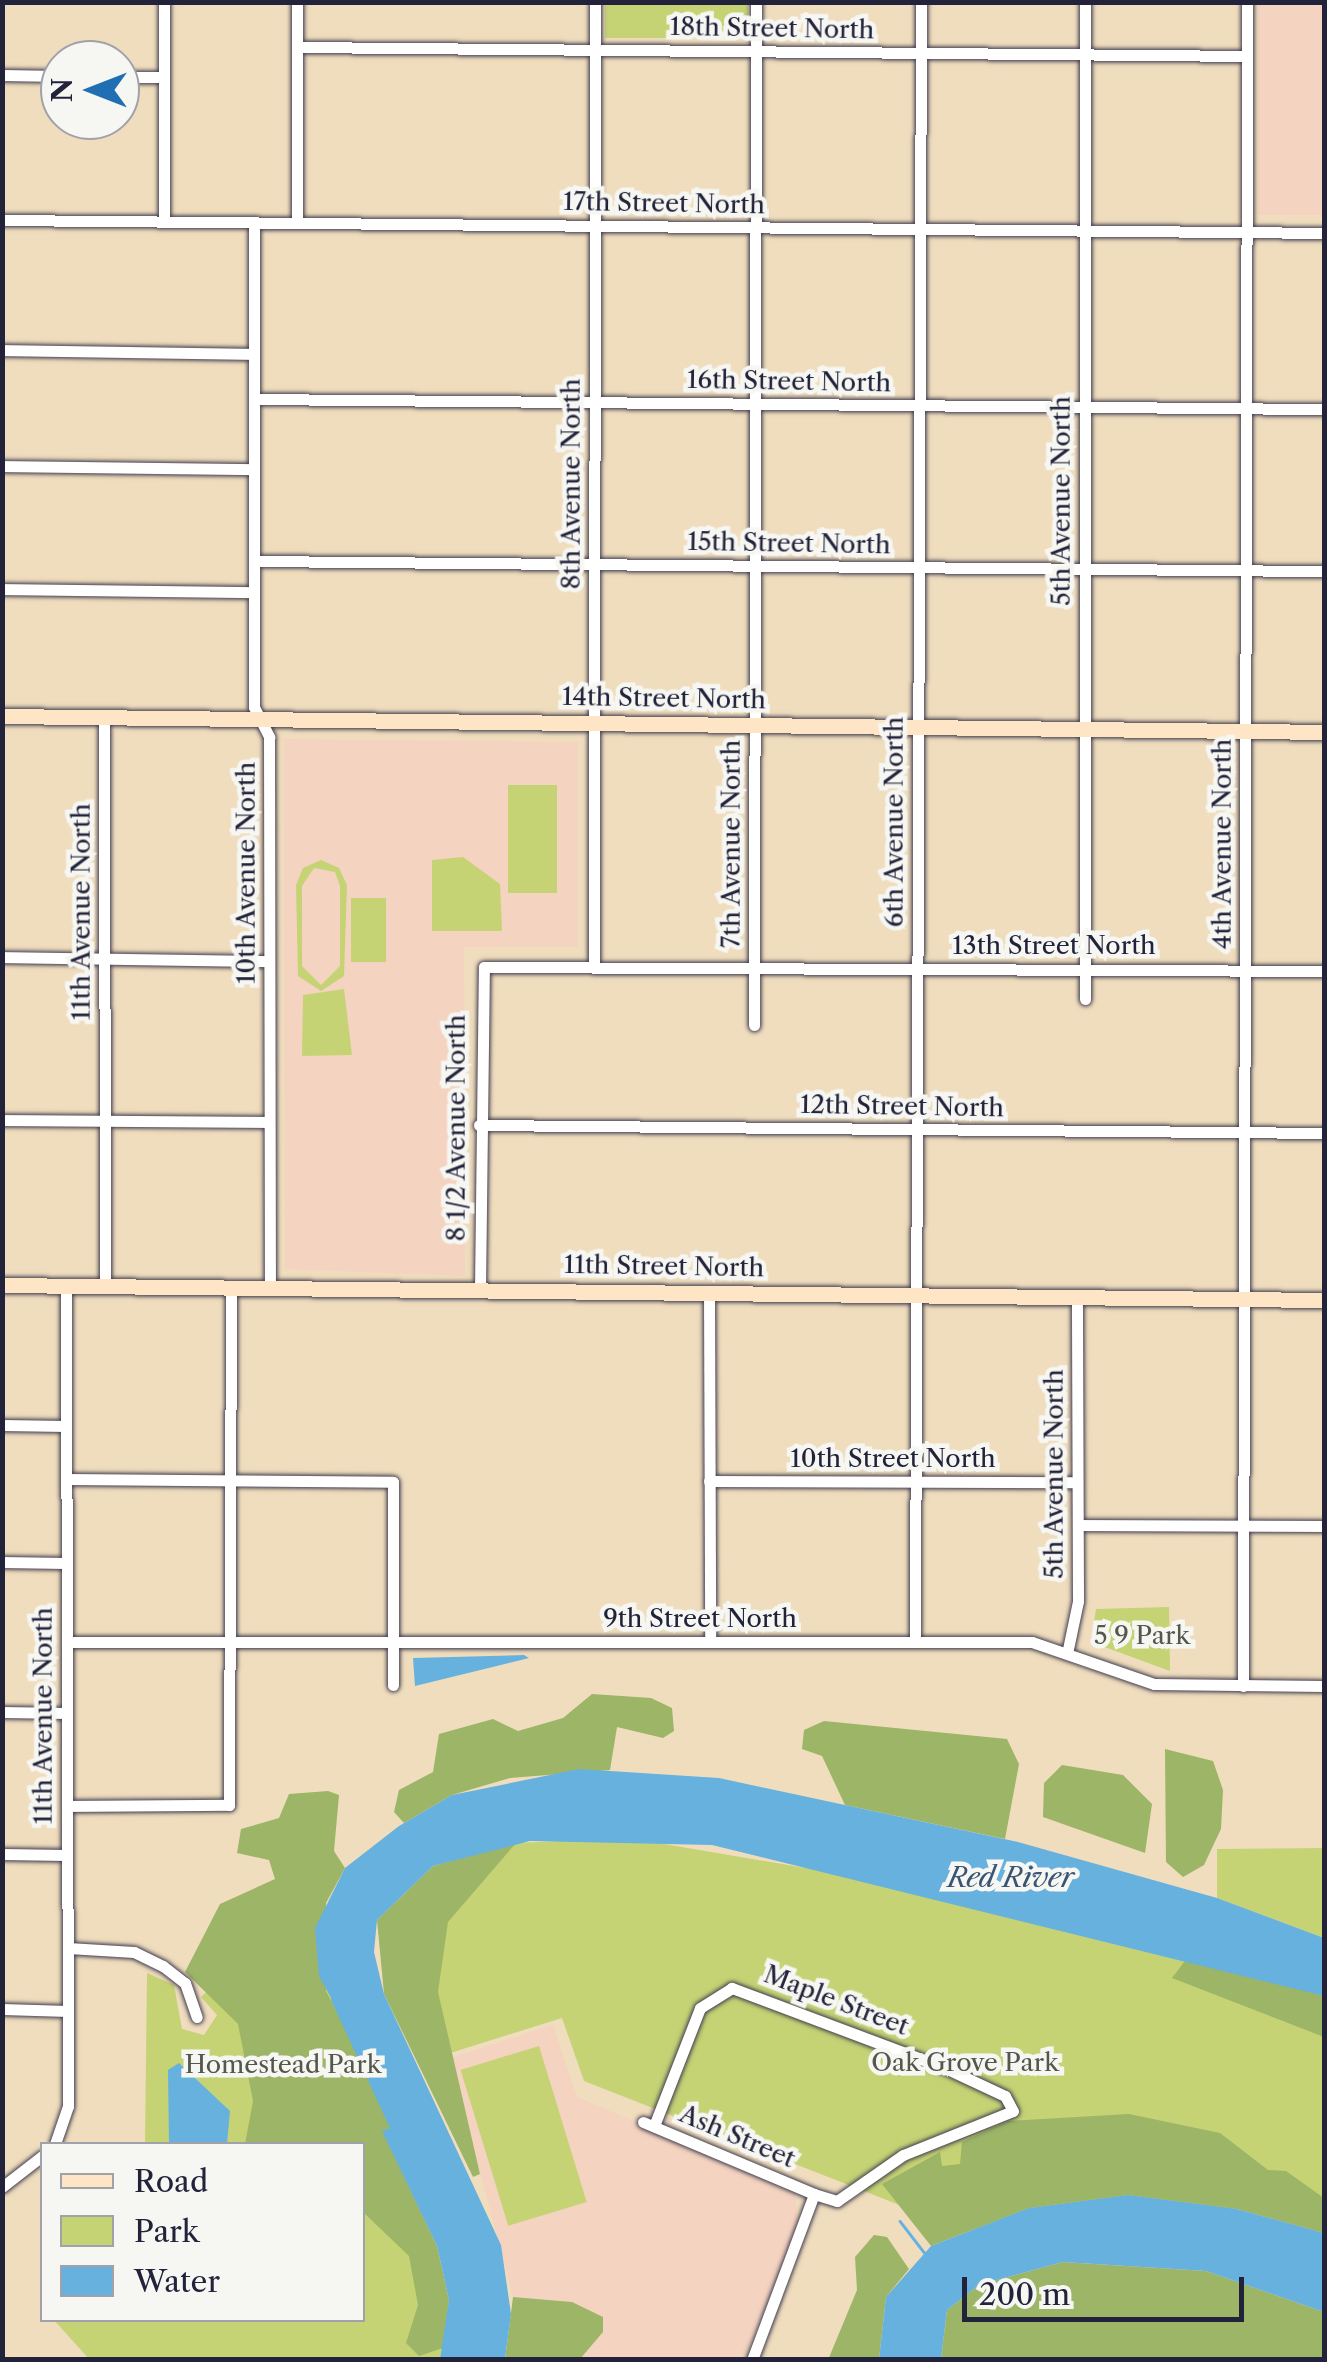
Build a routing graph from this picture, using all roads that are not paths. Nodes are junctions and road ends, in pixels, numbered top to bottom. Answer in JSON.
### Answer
{"nodes":[{"id":1,"x":164,"y":2,"type":"edge"},
{"id":2,"x":297,"y":2,"type":"edge"},
{"id":3,"x":595,"y":2,"type":"edge"},
{"id":4,"x":756,"y":2,"type":"edge"},
{"id":5,"x":921,"y":2,"type":"edge"},
{"id":6,"x":1085,"y":2,"type":"edge"},
{"id":7,"x":1248,"y":2,"type":"edge"},
{"id":8,"x":297,"y":47,"type":"junction"},
{"id":9,"x":595,"y":50,"type":"junction"},
{"id":10,"x":756,"y":51,"type":"junction"},
{"id":11,"x":920,"y":53,"type":"junction"},
{"id":12,"x":1085,"y":54,"type":"junction"},
{"id":13,"x":1247,"y":56,"type":"junction"},
{"id":14,"x":2,"y":75,"type":"edge"},
{"id":15,"x":40,"y":76,"type":"edge"},
{"id":16,"x":140,"y":77,"type":"edge"},
{"id":17,"x":163,"y":77,"type":"junction"},
{"id":18,"x":2,"y":220,"type":"edge"},
{"id":19,"x":164,"y":221,"type":"junction"},
{"id":20,"x":254,"y":222,"type":"junction"},
{"id":21,"x":297,"y":223,"type":"junction"},
{"id":22,"x":595,"y":226,"type":"junction"},
{"id":23,"x":756,"y":227,"type":"junction"},
{"id":24,"x":920,"y":229,"type":"junction"},
{"id":25,"x":1085,"y":231,"type":"junction"},
{"id":26,"x":1247,"y":232,"type":"junction"},
{"id":27,"x":1324,"y":233,"type":"edge"},
{"id":28,"x":2,"y":350,"type":"edge"},
{"id":29,"x":254,"y":354,"type":"junction"},
{"id":30,"x":254,"y":399,"type":"junction"},
{"id":31,"x":595,"y":402,"type":"junction"},
{"id":32,"x":756,"y":404,"type":"junction"},
{"id":33,"x":919,"y":406,"type":"junction"},
{"id":34,"x":1085,"y":407,"type":"junction"},
{"id":35,"x":1246,"y":408,"type":"junction"},
{"id":36,"x":1324,"y":409,"type":"edge"},
{"id":37,"x":2,"y":466,"type":"edge"},
{"id":38,"x":254,"y":468,"type":"junction"},
{"id":39,"x":254,"y":561,"type":"junction"},
{"id":40,"x":594,"y":564,"type":"junction"},
{"id":41,"x":755,"y":566,"type":"junction"},
{"id":42,"x":919,"y":567,"type":"junction"},
{"id":43,"x":1085,"y":569,"type":"junction"},
{"id":44,"x":1246,"y":570,"type":"junction"},
{"id":45,"x":1324,"y":571,"type":"edge"},
{"id":46,"x":2,"y":588,"type":"edge"},
{"id":47,"x":254,"y":592,"type":"junction"},
{"id":48,"x":2,"y":716,"type":"edge"},
{"id":49,"x":104,"y":718,"type":"junction"},
{"id":50,"x":261,"y":720,"type":"junction"},
{"id":51,"x":594,"y":723,"type":"junction"},
{"id":52,"x":755,"y":725,"type":"junction"},
{"id":53,"x":918,"y":727,"type":"junction"},
{"id":54,"x":1085,"y":729,"type":"junction"},
{"id":55,"x":1246,"y":731,"type":"junction"},
{"id":56,"x":1324,"y":732,"type":"edge"},
{"id":57,"x":2,"y":958,"type":"edge"},
{"id":58,"x":104,"y":959,"type":"junction"},
{"id":59,"x":269,"y":960,"type":"junction"},
{"id":60,"x":594,"y":965,"type":"junction"},
{"id":61,"x":754,"y":966,"type":"junction"},
{"id":62,"x":484,"y":967,"type":"joint"},
{"id":63,"x":917,"y":968,"type":"junction"},
{"id":64,"x":1085,"y":969,"type":"junction"},
{"id":65,"x":1245,"y":970,"type":"junction"},
{"id":66,"x":1324,"y":971,"type":"edge"},
{"id":67,"x":1085,"y":999,"type":"dead end"},
{"id":68,"x":754,"y":1025,"type":"dead end"},
{"id":69,"x":2,"y":1120,"type":"edge"},
{"id":70,"x":105,"y":1120,"type":"junction"},
{"id":71,"x":270,"y":1122,"type":"junction"},
{"id":72,"x":479,"y":1126,"type":"junction"},
{"id":73,"x":917,"y":1129,"type":"junction"},
{"id":74,"x":1245,"y":1132,"type":"junction"},
{"id":75,"x":1324,"y":1133,"type":"edge"},
{"id":76,"x":2,"y":1285,"type":"edge"},
{"id":77,"x":66,"y":1285,"type":"junction"},
{"id":78,"x":105,"y":1286,"type":"junction"},
{"id":79,"x":232,"y":1286,"type":"junction"},
{"id":80,"x":270,"y":1286,"type":"junction"},
{"id":81,"x":480,"y":1290,"type":"junction"},
{"id":82,"x":709,"y":1292,"type":"junction"},
{"id":83,"x":916,"y":1296,"type":"junction"},
{"id":84,"x":1077,"y":1297,"type":"junction"},
{"id":85,"x":1244,"y":1299,"type":"junction"},
{"id":86,"x":1324,"y":1300,"type":"edge"},
{"id":87,"x":2,"y":1424,"type":"edge"},
{"id":88,"x":66,"y":1426,"type":"junction"},
{"id":89,"x":67,"y":1479,"type":"junction"},
{"id":90,"x":709,"y":1481,"type":"junction"},
{"id":91,"x":229,"y":1482,"type":"junction"},
{"id":92,"x":915,"y":1482,"type":"junction"},
{"id":93,"x":1078,"y":1482,"type":"junction"},
{"id":94,"x":1078,"y":1525,"type":"junction"},
{"id":95,"x":1244,"y":1526,"type":"junction"},
{"id":96,"x":1324,"y":1526,"type":"edge"},
{"id":97,"x":2,"y":1562,"type":"edge"},
{"id":98,"x":66,"y":1563,"type":"junction"},
{"id":99,"x":393,"y":1641,"type":"junction"},
{"id":100,"x":67,"y":1642,"type":"junction"},
{"id":101,"x":228,"y":1642,"type":"junction"},
{"id":102,"x":710,"y":1642,"type":"junction"},
{"id":103,"x":915,"y":1642,"type":"junction"},
{"id":104,"x":1068,"y":1649,"type":"junction"},
{"id":105,"x":393,"y":1685,"type":"dead end"},
{"id":106,"x":1243,"y":1686,"type":"junction"},
{"id":107,"x":1324,"y":1686,"type":"edge"},
{"id":108,"x":2,"y":1712,"type":"edge"},
{"id":109,"x":66,"y":1713,"type":"junction"},
{"id":110,"x":67,"y":1806,"type":"junction"},
{"id":111,"x":2,"y":1854,"type":"edge"},
{"id":112,"x":67,"y":1856,"type":"junction"},
{"id":113,"x":68,"y":1948,"type":"junction"},
{"id":114,"x":2,"y":2009,"type":"edge"},
{"id":115,"x":68,"y":2011,"type":"junction"},
{"id":116,"x":197,"y":2017,"type":"dead end"},
{"id":117,"x":648,"y":2124,"type":"joint"},
{"id":118,"x":56,"y":2142,"type":"edge"},
{"id":119,"x":40,"y":2158,"type":"edge"},
{"id":120,"x":2,"y":2187,"type":"edge"},
{"id":121,"x":814,"y":2194,"type":"junction"},
{"id":122,"x":752,"y":2360,"type":"edge"}],
"edges":[{"from":1,"to":17,"type":"street"},
{"from":2,"to":8,"type":"street"},
{"from":3,"to":9,"type":"street","name":"8th Avenue North"},
{"from":4,"to":10,"type":"street","name":"7th Avenue North"},
{"from":5,"to":11,"type":"street","name":"6th Avenue North"},
{"from":6,"to":12,"type":"street","name":"5th Avenue North"},
{"from":7,"to":13,"type":"street","name":"4th Avenue North"},
{"from":8,"to":9,"type":"street","name":"18th Street North"},
{"from":8,"to":21,"type":"street"},
{"from":9,"to":10,"type":"street","name":"18th Street North"},
{"from":9,"to":22,"type":"street","name":"8th Avenue North"},
{"from":10,"to":11,"type":"street","name":"18th Street North"},
{"from":10,"to":23,"type":"street","name":"7th Avenue North"},
{"from":11,"to":12,"type":"street","name":"18th Street North"},
{"from":11,"to":24,"type":"street","name":"6th Avenue North"},
{"from":12,"to":13,"type":"street","name":"18th Street North"},
{"from":12,"to":25,"type":"street","name":"5th Avenue North"},
{"from":13,"to":26,"type":"street","name":"4th Avenue North"},
{"from":14,"to":15,"type":"street"},
{"from":16,"to":17,"type":"street"},
{"from":17,"to":19,"type":"street"},
{"from":18,"to":19,"type":"street","name":"17th Street North"},
{"from":19,"to":20,"type":"street","name":"17th Street North"},
{"from":20,"to":21,"type":"street","name":"17th Street North"},
{"from":20,"to":29,"type":"street","name":"10th Avenue North"},
{"from":21,"to":22,"type":"street","name":"17th Street North"},
{"from":22,"to":23,"type":"street","name":"17th Street North"},
{"from":22,"to":31,"type":"street","name":"8th Avenue North"},
{"from":23,"to":24,"type":"street","name":"17th Street North"},
{"from":23,"to":32,"type":"street","name":"7th Avenue North"},
{"from":24,"to":25,"type":"street","name":"17th Street North"},
{"from":24,"to":33,"type":"street","name":"6th Avenue North"},
{"from":25,"to":26,"type":"street","name":"17th Street North"},
{"from":25,"to":34,"type":"street","name":"5th Avenue North"},
{"from":26,"to":27,"type":"street","name":"17th Street North"},
{"from":26,"to":35,"type":"street","name":"4th Avenue North"},
{"from":28,"to":29,"type":"street"},
{"from":29,"to":30,"type":"street","name":"10th Avenue North"},
{"from":30,"to":31,"type":"street","name":"16th Street North"},
{"from":30,"to":38,"type":"street","name":"10th Avenue North"},
{"from":31,"to":32,"type":"street","name":"16th Street North"},
{"from":31,"to":40,"type":"street","name":"8th Avenue North"},
{"from":32,"to":33,"type":"street","name":"16th Street North"},
{"from":32,"to":41,"type":"street","name":"7th Avenue North"},
{"from":33,"to":34,"type":"street","name":"16th Street North"},
{"from":33,"to":42,"type":"street","name":"6th Avenue North"},
{"from":34,"to":35,"type":"street","name":"16th Street North"},
{"from":34,"to":43,"type":"street","name":"5th Avenue North"},
{"from":35,"to":36,"type":"street","name":"16th Street North"},
{"from":35,"to":44,"type":"street","name":"4th Avenue North"},
{"from":37,"to":38,"type":"street"},
{"from":38,"to":39,"type":"street","name":"10th Avenue North"},
{"from":39,"to":40,"type":"street","name":"15th Street North"},
{"from":39,"to":47,"type":"street","name":"10th Avenue North"},
{"from":40,"to":41,"type":"street","name":"15th Street North"},
{"from":40,"to":51,"type":"street","name":"8th Avenue North"},
{"from":41,"to":42,"type":"street","name":"15th Street North"},
{"from":41,"to":52,"type":"street","name":"7th Avenue North"},
{"from":42,"to":43,"type":"street","name":"15th Street North"},
{"from":42,"to":53,"type":"street","name":"6th Avenue North"},
{"from":43,"to":44,"type":"street","name":"15th Street North"},
{"from":43,"to":54,"type":"street","name":"5th Avenue North"},
{"from":44,"to":45,"type":"street","name":"15th Street North"},
{"from":44,"to":55,"type":"street","name":"4th Avenue North"},
{"from":46,"to":47,"type":"street"},
{"from":47,"to":50,"type":"street","name":"10th Avenue North"},
{"from":48,"to":49,"type":"street","name":"14th Street North"},
{"from":49,"to":50,"type":"street","name":"14th Street North"},
{"from":49,"to":58,"type":"street","name":"11th Avenue North"},
{"from":50,"to":51,"type":"street","name":"14th Street North"},
{"from":50,"to":59,"type":"street","name":"10th Avenue North"},
{"from":51,"to":52,"type":"street","name":"14th Street North"},
{"from":51,"to":60,"type":"street","name":"8th Avenue North"},
{"from":52,"to":53,"type":"street","name":"14th Street North"},
{"from":52,"to":61,"type":"street","name":"7th Avenue North"},
{"from":53,"to":54,"type":"street","name":"14th Street North"},
{"from":53,"to":63,"type":"street","name":"6th Avenue North"},
{"from":54,"to":55,"type":"street","name":"14th Street North"},
{"from":54,"to":64,"type":"street","name":"5th Avenue North"},
{"from":55,"to":56,"type":"street","name":"14th Street North"},
{"from":55,"to":65,"type":"street","name":"4th Avenue North"},
{"from":57,"to":58,"type":"street"},
{"from":58,"to":59,"type":"street"},
{"from":58,"to":70,"type":"street","name":"11th Avenue North"},
{"from":59,"to":71,"type":"street","name":"10th Avenue North"},
{"from":60,"to":61,"type":"street","name":"13th Street North"},
{"from":60,"to":62,"type":"street","name":"13th Street North"},
{"from":61,"to":63,"type":"street","name":"13th Street North"},
{"from":61,"to":68,"type":"street","name":"7th Avenue North"},
{"from":62,"to":72,"type":"street","name":"8 1/2 Avenue North"},
{"from":63,"to":64,"type":"street","name":"13th Street North"},
{"from":63,"to":73,"type":"street","name":"6th Avenue North"},
{"from":64,"to":65,"type":"street","name":"13th Street North"},
{"from":64,"to":67,"type":"street","name":"5th Avenue North"},
{"from":65,"to":66,"type":"street","name":"13th Street North"},
{"from":65,"to":74,"type":"street","name":"4th Avenue North"},
{"from":69,"to":70,"type":"street"},
{"from":70,"to":71,"type":"street"},
{"from":70,"to":78,"type":"street","name":"11th Avenue North"},
{"from":71,"to":80,"type":"street","name":"10th Avenue North"},
{"from":72,"to":73,"type":"street","name":"12th Street North"},
{"from":72,"to":81,"type":"street","name":"8 1/2 Avenue North"},
{"from":73,"to":74,"type":"street","name":"12th Street North"},
{"from":73,"to":83,"type":"street","name":"6th Avenue North"},
{"from":74,"to":75,"type":"street","name":"12th Street North"},
{"from":74,"to":85,"type":"street","name":"4th Avenue North"},
{"from":76,"to":77,"type":"street","name":"11th Street North"},
{"from":77,"to":78,"type":"street","name":"11th Street North"},
{"from":77,"to":88,"type":"street","name":"11th Avenue North"},
{"from":78,"to":79,"type":"street","name":"11th Street North"},
{"from":79,"to":80,"type":"street","name":"11th Street North"},
{"from":79,"to":91,"type":"street"},
{"from":80,"to":81,"type":"street","name":"11th Street North"},
{"from":81,"to":82,"type":"street","name":"11th Street North"},
{"from":82,"to":83,"type":"street","name":"11th Street North"},
{"from":82,"to":90,"type":"street"},
{"from":83,"to":84,"type":"street","name":"11th Street North"},
{"from":83,"to":92,"type":"street","name":"6th Avenue North"},
{"from":84,"to":85,"type":"street","name":"11th Street North"},
{"from":84,"to":93,"type":"street","name":"5th Avenue North"},
{"from":85,"to":86,"type":"street","name":"11th Street North"},
{"from":85,"to":95,"type":"street","name":"4th Avenue North"},
{"from":87,"to":88,"type":"street"},
{"from":88,"to":89,"type":"street","name":"11th Avenue North"},
{"from":89,"to":91,"type":"street"},
{"from":89,"to":98,"type":"street","name":"11th Avenue North"},
{"from":90,"to":92,"type":"street","name":"10th Street North"},
{"from":90,"to":102,"type":"street"},
{"from":91,"to":99,"type":"street"},
{"from":91,"to":101,"type":"street"},
{"from":92,"to":93,"type":"street","name":"10th Street North"},
{"from":92,"to":103,"type":"street","name":"6th Avenue North"},
{"from":93,"to":94,"type":"street","name":"5th Avenue North"},
{"from":94,"to":95,"type":"street"},
{"from":94,"to":104,"type":"street","name":"5th Avenue North"},
{"from":95,"to":96,"type":"street"},
{"from":95,"to":106,"type":"street","name":"4th Avenue North"},
{"from":97,"to":98,"type":"street"},
{"from":98,"to":100,"type":"street","name":"11th Avenue North"},
{"from":99,"to":101,"type":"street","name":"9th Street North"},
{"from":99,"to":102,"type":"street","name":"9th Street North"},
{"from":99,"to":105,"type":"street"},
{"from":100,"to":101,"type":"street","name":"9th Street North"},
{"from":100,"to":109,"type":"street","name":"11th Avenue North"},
{"from":101,"to":110,"type":"street"},
{"from":102,"to":103,"type":"street","name":"9th Street North"},
{"from":103,"to":104,"type":"street","name":"9th Street North"},
{"from":104,"to":106,"type":"street","name":"9th Street North"},
{"from":106,"to":107,"type":"street","name":"9th Street North"},
{"from":108,"to":109,"type":"street"},
{"from":109,"to":110,"type":"street","name":"11th Avenue North"},
{"from":110,"to":112,"type":"street","name":"11th Avenue North"},
{"from":111,"to":112,"type":"street"},
{"from":112,"to":113,"type":"street","name":"11th Avenue North"},
{"from":113,"to":115,"type":"street","name":"11th Avenue North"},
{"from":113,"to":116,"type":"street"},
{"from":114,"to":115,"type":"street"},
{"from":115,"to":118,"type":"street","name":"11th Avenue North"},
{"from":117,"to":121,"type":"street","name":"Ash Street"},
{"from":117,"to":121,"type":"street","name":"Maple Street"},
{"from":119,"to":120,"type":"street"},
{"from":121,"to":122,"type":"street"}]}
